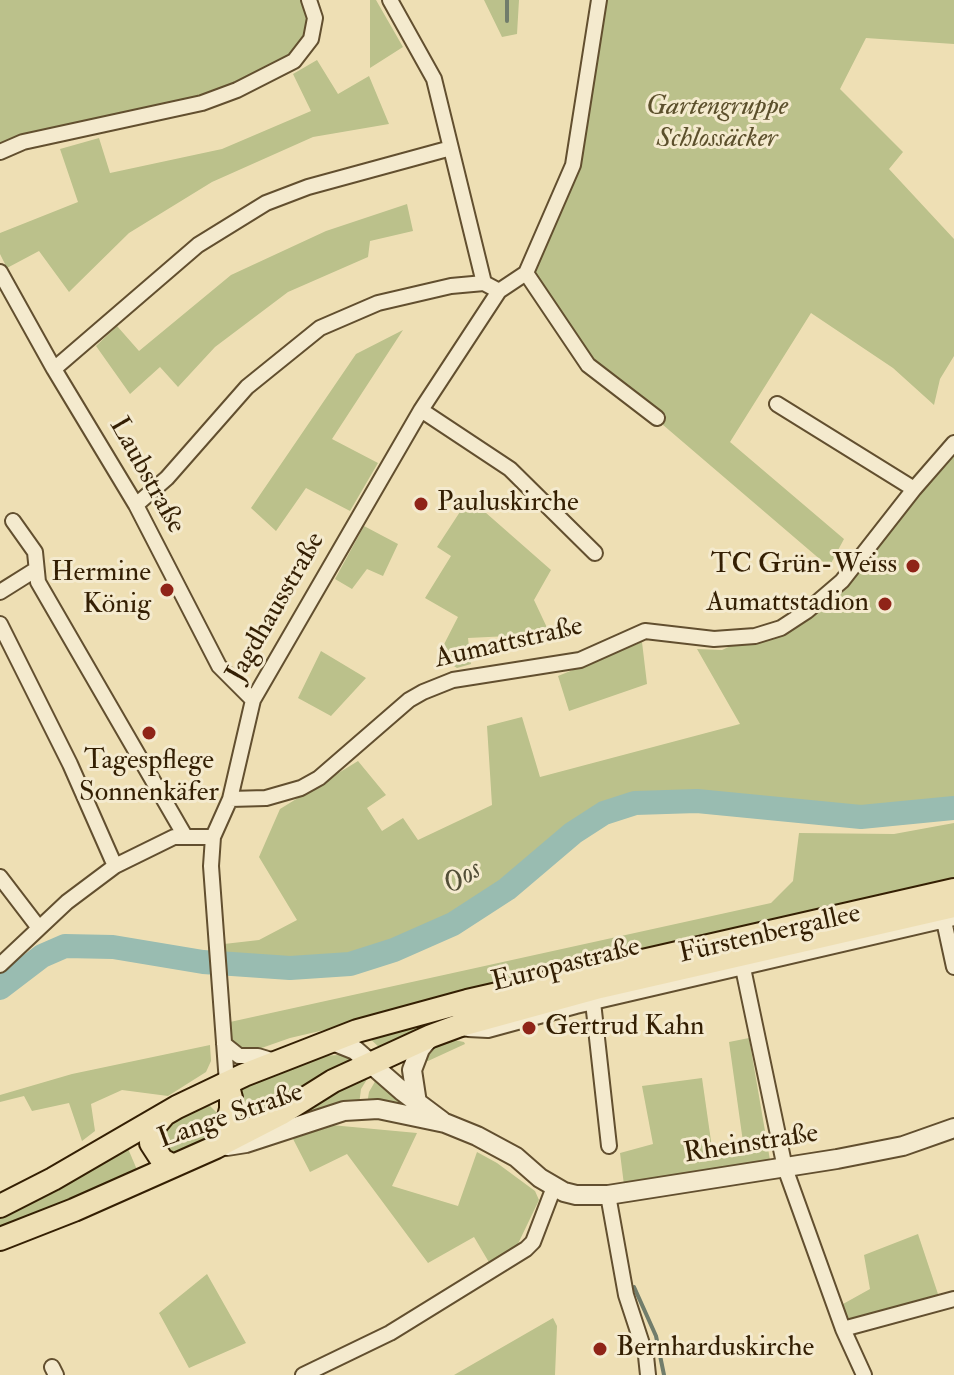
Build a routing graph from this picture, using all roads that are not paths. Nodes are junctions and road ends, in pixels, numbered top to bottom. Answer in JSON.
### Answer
{"nodes":[{"id":1,"x":309,"y":0,"type":"edge"},
{"id":2,"x":390,"y":0,"type":"edge"},
{"id":3,"x":599,"y":0,"type":"edge"},
{"id":4,"x":451,"y":148,"type":"junction"},
{"id":5,"x":0,"y":152,"type":"edge"},
{"id":6,"x":0,"y":272,"type":"edge"},
{"id":7,"x":526,"y":273,"type":"junction"},
{"id":8,"x":484,"y":283,"type":"junction"},
{"id":9,"x":499,"y":291,"type":"junction"},
{"id":10,"x":54,"y":369,"type":"junction"},
{"id":11,"x":777,"y":404,"type":"dead end"},
{"id":12,"x":421,"y":410,"type":"junction"},
{"id":13,"x":657,"y":418,"type":"dead end"},
{"id":14,"x":954,"y":443,"type":"edge"},
{"id":15,"x":914,"y":489,"type":"junction"},
{"id":16,"x":136,"y":505,"type":"junction"},
{"id":17,"x":13,"y":521,"type":"dead end"},
{"id":18,"x":595,"y":553,"type":"dead end"},
{"id":19,"x":35,"y":570,"type":"junction"},
{"id":20,"x":0,"y":592,"type":"edge"},
{"id":21,"x":0,"y":624,"type":"edge"},
{"id":22,"x":253,"y":700,"type":"junction"},
{"id":23,"x":230,"y":799,"type":"junction"},
{"id":24,"x":185,"y":836,"type":"junction"},
{"id":25,"x":213,"y":837,"type":"junction"},
{"id":26,"x":115,"y":866,"type":"junction"},
{"id":27,"x":0,"y":877,"type":"edge"},
{"id":28,"x":954,"y":890,"type":"edge"},
{"id":29,"x":951,"y":915,"type":"edge"},
{"id":30,"x":39,"y":928,"type":"junction"},
{"id":31,"x":0,"y":965,"type":"edge"},
{"id":32,"x":954,"y":967,"type":"edge"},
{"id":33,"x":743,"y":968,"type":"junction"},
{"id":34,"x":593,"y":1002,"type":"junction"},
{"id":35,"x":458,"y":1026,"type":"junction"},
{"id":36,"x":431,"y":1036,"type":"junction"},
{"id":37,"x":330,"y":1040,"type":"junction"},
{"id":38,"x":224,"y":1044,"type":"junction"},
{"id":39,"x":278,"y":1062,"type":"junction"},
{"id":40,"x":372,"y":1063,"type":"junction"},
{"id":41,"x":227,"y":1083,"type":"junction"},
{"id":42,"x":200,"y":1096,"type":"junction"},
{"id":43,"x":417,"y":1103,"type":"junction"},
{"id":44,"x":164,"y":1115,"type":"junction"},
{"id":45,"x":228,"y":1123,"type":"junction"},
{"id":46,"x":445,"y":1123,"type":"junction"},
{"id":47,"x":954,"y":1128,"type":"edge"},
{"id":48,"x":609,"y":1146,"type":"dead end"},
{"id":49,"x":216,"y":1147,"type":"junction"},
{"id":50,"x":173,"y":1166,"type":"junction"},
{"id":51,"x":785,"y":1168,"type":"junction"},
{"id":52,"x":554,"y":1187,"type":"junction"},
{"id":53,"x":608,"y":1195,"type":"junction"},
{"id":54,"x":0,"y":1206,"type":"edge"},
{"id":55,"x":0,"y":1239,"type":"edge"},
{"id":56,"x":954,"y":1299,"type":"edge"},
{"id":57,"x":843,"y":1329,"type":"junction"},
{"id":58,"x":303,"y":1375,"type":"edge"},
{"id":59,"x":648,"y":1375,"type":"edge"},
{"id":60,"x":864,"y":1375,"type":"edge"}],
"edges":[{"from":1,"to":5,"type":"street"},
{"from":2,"to":4,"type":"street"},
{"from":3,"to":7,"type":"street"},
{"from":4,"to":8,"type":"street"},
{"from":4,"to":10,"type":"street"},
{"from":6,"to":10,"type":"street","name":"Laubstraße"},
{"from":7,"to":9,"type":"street","name":"Jagdhausstraße"},
{"from":7,"to":13,"type":"street"},
{"from":8,"to":9,"type":"street"},
{"from":8,"to":16,"type":"street"},
{"from":9,"to":12,"type":"street","name":"Jagdhausstraße"},
{"from":10,"to":16,"type":"street","name":"Laubstraße"},
{"from":11,"to":15,"type":"street"},
{"from":12,"to":18,"type":"street"},
{"from":12,"to":22,"type":"street","name":"Jagdhausstraße"},
{"from":14,"to":15,"type":"street","name":"Aumattstraße"},
{"from":15,"to":23,"type":"street","name":"Aumattstraße"},
{"from":16,"to":22,"type":"street","name":"Laubstraße"},
{"from":17,"to":19,"type":"street"},
{"from":19,"to":20,"type":"street"},
{"from":19,"to":24,"type":"street"},
{"from":21,"to":26,"type":"street"},
{"from":22,"to":23,"type":"street","name":"Jagdhausstraße"},
{"from":23,"to":25,"type":"street","name":"Jagdhausstraße"},
{"from":24,"to":25,"type":"street"},
{"from":24,"to":26,"type":"street"},
{"from":25,"to":38,"type":"street","name":"Jagdhausstraße"},
{"from":26,"to":30,"type":"street"},
{"from":27,"to":30,"type":"street"},
{"from":28,"to":37,"type":"main road","name":"Europastraße"},
{"from":29,"to":32,"type":"street"},
{"from":29,"to":33,"type":"street","name":"Fürstenbergallee"},
{"from":29,"to":35,"type":"main road","name":"Europastraße"},
{"from":30,"to":31,"type":"street"},
{"from":33,"to":34,"type":"street","name":"Fürstenbergallee"},
{"from":33,"to":51,"type":"street"},
{"from":34,"to":35,"type":"street","name":"Fürstenbergallee"},
{"from":34,"to":48,"type":"street"},
{"from":35,"to":36,"type":"main road","name":"Europastraße"},
{"from":36,"to":40,"type":"main road","name":"Europastraße"},
{"from":36,"to":43,"type":"street"},
{"from":37,"to":39,"type":"main road","name":"Lange Straße"},
{"from":37,"to":40,"type":"street","name":"Lange Straße"},
{"from":38,"to":39,"type":"street","name":"Lange Straße"},
{"from":38,"to":41,"type":"street","name":"Jagdhausstraße"},
{"from":39,"to":41,"type":"main road","name":"Lange Straße"},
{"from":40,"to":43,"type":"street","name":"Lange Straße"},
{"from":40,"to":49,"type":"main road","name":"Europastraße"},
{"from":41,"to":42,"type":"main road","name":"Lange Straße"},
{"from":41,"to":45,"type":"main road"},
{"from":42,"to":44,"type":"main road","name":"Lange Straße"},
{"from":42,"to":45,"type":"main road"},
{"from":43,"to":46,"type":"street","name":"Lange Straße"},
{"from":44,"to":50,"type":"main road"},
{"from":44,"to":54,"type":"main road","name":"Lange Straße"},
{"from":45,"to":49,"type":"main road"},
{"from":46,"to":49,"type":"street","name":"Lange Straße"},
{"from":46,"to":52,"type":"street","name":"Lange Straße"},
{"from":47,"to":51,"type":"street","name":"Rheinstraße"},
{"from":49,"to":50,"type":"main road","name":"Lange Straße"},
{"from":50,"to":55,"type":"main road","name":"Lange Straße"},
{"from":51,"to":53,"type":"street","name":"Rheinstraße"},
{"from":51,"to":57,"type":"street"},
{"from":52,"to":53,"type":"street","name":"Rheinstraße"},
{"from":52,"to":58,"type":"street"},
{"from":53,"to":59,"type":"street"},
{"from":56,"to":57,"type":"street"},
{"from":57,"to":60,"type":"street"}]}
